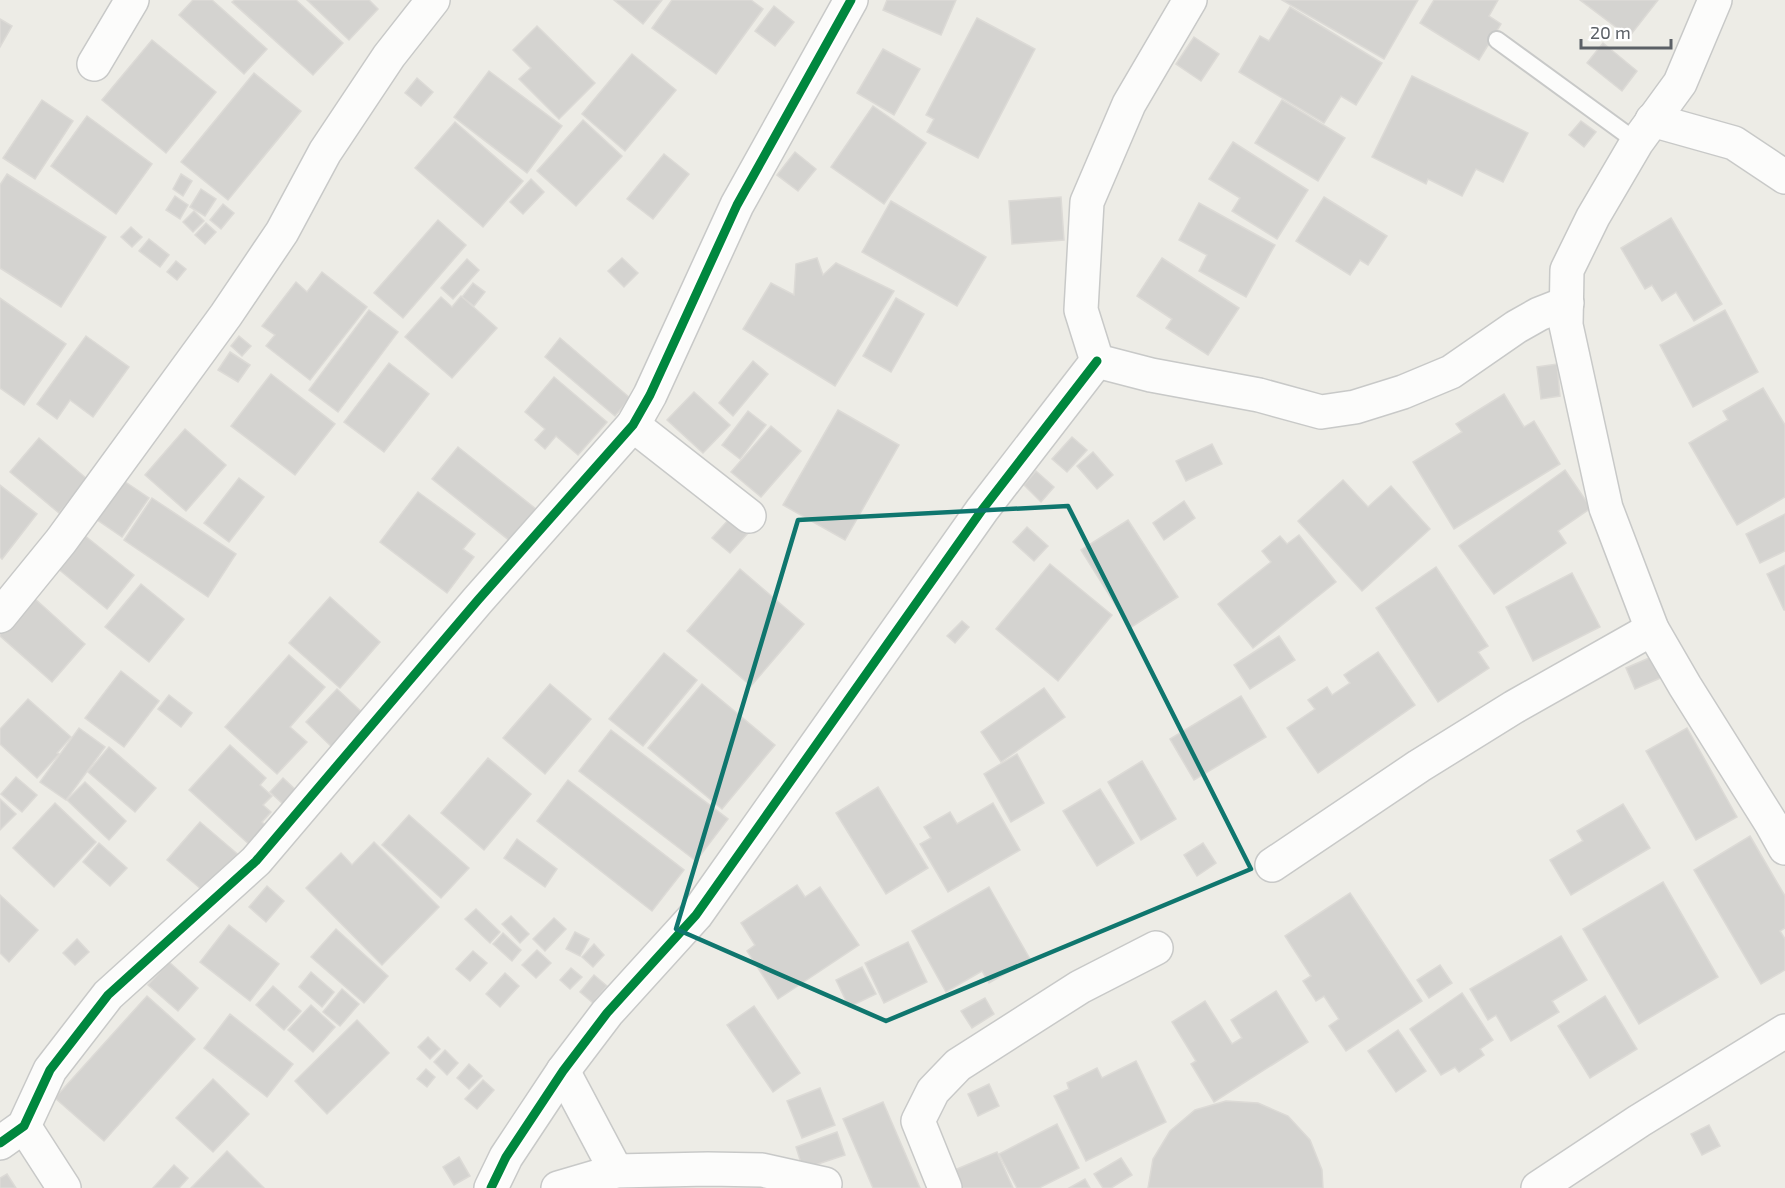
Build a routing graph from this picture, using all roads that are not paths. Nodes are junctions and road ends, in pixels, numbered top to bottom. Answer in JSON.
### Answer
{"nodes":[{"id":1,"x":132,"y":0,"type":"edge"},
{"id":2,"x":433,"y":0,"type":"edge"},
{"id":3,"x":851,"y":0,"type":"edge"},
{"id":4,"x":1190,"y":0,"type":"edge"},
{"id":5,"x":1715,"y":0,"type":"edge"},
{"id":6,"x":1497,"y":40,"type":"dead end"},
{"id":7,"x":94,"y":64,"type":"dead end"},
{"id":8,"x":1645,"y":131,"type":"junction"},
{"id":9,"x":1785,"y":177,"type":"edge"},
{"id":10,"x":1567,"y":303,"type":"junction"},
{"id":11,"x":1097,"y":361,"type":"junction"},
{"id":12,"x":633,"y":425,"type":"junction"},
{"id":13,"x":749,"y":516,"type":"dead end"},
{"id":14,"x":6,"y":598,"type":"edge"},
{"id":15,"x":1652,"y":629,"type":"junction"},
{"id":16,"x":1785,"y":848,"type":"edge"},
{"id":17,"x":1272,"y":866,"type":"dead end"},
{"id":18,"x":1155,"y":948,"type":"dead end"},
{"id":19,"x":1785,"y":1031,"type":"edge"},
{"id":20,"x":563,"y":1071,"type":"junction"},
{"id":21,"x":12,"y":1135,"type":"edge"},
{"id":22,"x":616,"y":1171,"type":"junction"},
{"id":23,"x":825,"y":1184,"type":"dead end"},
{"id":24,"x":64,"y":1188,"type":"edge"},
{"id":25,"x":490,"y":1188,"type":"edge"},
{"id":26,"x":558,"y":1188,"type":"edge"},
{"id":27,"x":945,"y":1188,"type":"edge"},
{"id":28,"x":1538,"y":1188,"type":"edge"}],
"edges":[{"from":1,"to":7,"type":"street"},
{"from":2,"to":14,"type":"street"},
{"from":3,"to":12,"type":"street"},
{"from":4,"to":11,"type":"street"},
{"from":5,"to":8,"type":"street"},
{"from":6,"to":8,"type":"lane"},
{"from":8,"to":9,"type":"street"},
{"from":8,"to":10,"type":"street"},
{"from":10,"to":11,"type":"street"},
{"from":10,"to":15,"type":"street"},
{"from":11,"to":20,"type":"street"},
{"from":12,"to":13,"type":"street"},
{"from":12,"to":21,"type":"street"},
{"from":15,"to":16,"type":"street"},
{"from":15,"to":17,"type":"street"},
{"from":18,"to":27,"type":"street"},
{"from":19,"to":28,"type":"street"},
{"from":20,"to":22,"type":"street"},
{"from":20,"to":25,"type":"street"},
{"from":21,"to":24,"type":"street"},
{"from":22,"to":23,"type":"street"},
{"from":22,"to":26,"type":"street"}]}
